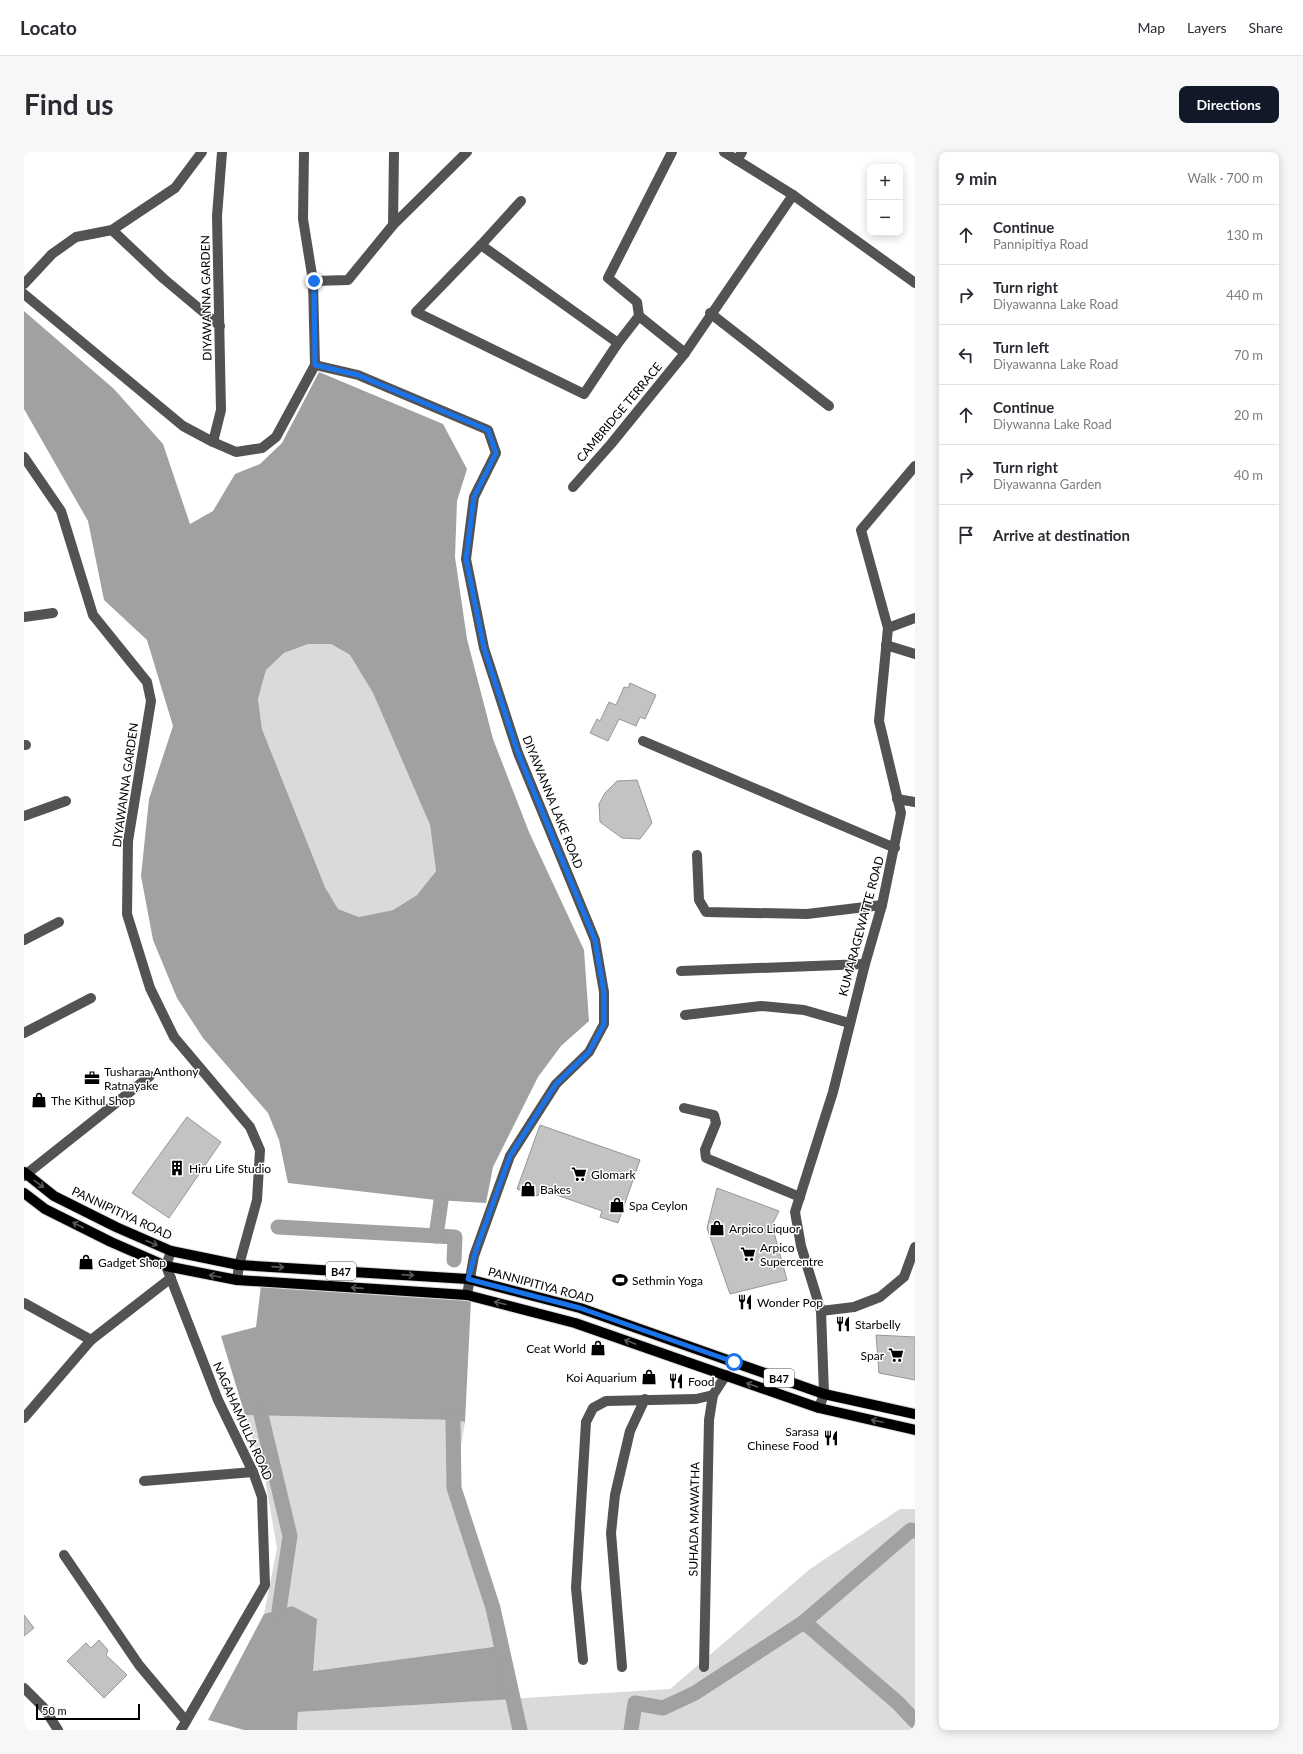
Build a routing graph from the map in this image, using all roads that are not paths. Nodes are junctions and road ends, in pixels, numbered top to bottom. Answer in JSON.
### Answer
{"nodes":[{"id":1,"x":202,"y":152,"type":"edge"},
{"id":2,"x":222,"y":152,"type":"edge"},
{"id":3,"x":304,"y":152,"type":"edge"},
{"id":4,"x":394,"y":152,"type":"edge"},
{"id":5,"x":467,"y":152,"type":"edge"},
{"id":6,"x":672,"y":152,"type":"edge"},
{"id":7,"x":724,"y":152,"type":"edge"},
{"id":8,"x":740,"y":156,"type":"edge"},
{"id":9,"x":792,"y":195,"type":"junction"},
{"id":10,"x":521,"y":201,"type":"dead end"},
{"id":11,"x":393,"y":225,"type":"junction"},
{"id":12,"x":112,"y":230,"type":"junction"},
{"id":13,"x":481,"y":245,"type":"junction"},
{"id":14,"x":314,"y":281,"type":"junction"},
{"id":15,"x":915,"y":283,"type":"edge"},
{"id":16,"x":24,"y":284,"type":"edge"},
{"id":17,"x":24,"y":294,"type":"edge"},
{"id":18,"x":710,"y":313,"type":"junction"},
{"id":19,"x":639,"y":316,"type":"junction"},
{"id":20,"x":220,"y":326,"type":"junction"},
{"id":21,"x":618,"y":343,"type":"junction"},
{"id":22,"x":685,"y":353,"type":"junction"},
{"id":23,"x":315,"y":365,"type":"junction"},
{"id":24,"x":828,"y":406,"type":"dead end"},
{"id":25,"x":213,"y":442,"type":"junction"},
{"id":26,"x":24,"y":457,"type":"edge"},
{"id":27,"x":915,"y":466,"type":"edge"},
{"id":28,"x":573,"y":487,"type":"dead end"},
{"id":29,"x":53,"y":613,"type":"dead end"},
{"id":30,"x":24,"y":617,"type":"edge"},
{"id":31,"x":915,"y":618,"type":"edge"},
{"id":32,"x":888,"y":628,"type":"junction"},
{"id":33,"x":886,"y":646,"type":"junction"},
{"id":34,"x":915,"y":654,"type":"edge"},
{"id":35,"x":643,"y":741,"type":"dead end"},
{"id":36,"x":897,"y":799,"type":"junction"},
{"id":37,"x":66,"y":801,"type":"dead end"},
{"id":38,"x":915,"y":802,"type":"edge"},
{"id":39,"x":24,"y":816,"type":"edge"},
{"id":40,"x":895,"y":848,"type":"junction"},
{"id":41,"x":697,"y":855,"type":"dead end"},
{"id":42,"x":882,"y":905,"type":"junction"},
{"id":43,"x":60,"y":922,"type":"dead end"},
{"id":44,"x":24,"y":940,"type":"edge"},
{"id":45,"x":864,"y":964,"type":"junction"},
{"id":46,"x":681,"y":971,"type":"dead end"},
{"id":47,"x":91,"y":998,"type":"dead end"},
{"id":48,"x":685,"y":1015,"type":"dead end"},
{"id":49,"x":850,"y":1023,"type":"junction"},
{"id":50,"x":24,"y":1033,"type":"edge"},
{"id":51,"x":150,"y":1076,"type":"dead end"},
{"id":52,"x":684,"y":1108,"type":"dead end"},
{"id":53,"x":24,"y":1174,"type":"edge"},
{"id":54,"x":24,"y":1193,"type":"edge"},
{"id":55,"x":800,"y":1197,"type":"junction"},
{"id":56,"x":915,"y":1247,"type":"edge"},
{"id":57,"x":171,"y":1251,"type":"junction"},
{"id":58,"x":239,"y":1265,"type":"junction"},
{"id":59,"x":166,"y":1266,"type":"junction"},
{"id":60,"x":171,"y":1278,"type":"junction"},
{"id":61,"x":468,"y":1279,"type":"junction"},
{"id":62,"x":237,"y":1280,"type":"junction"},
{"id":63,"x":467,"y":1295,"type":"junction"},
{"id":64,"x":24,"y":1303,"type":"edge"},
{"id":65,"x":821,"y":1311,"type":"junction"},
{"id":66,"x":91,"y":1340,"type":"junction"},
{"id":67,"x":726,"y":1375,"type":"junction"},
{"id":68,"x":824,"y":1394,"type":"junction"},
{"id":69,"x":712,"y":1395,"type":"junction"},
{"id":70,"x":645,"y":1399,"type":"junction"},
{"id":71,"x":819,"y":1408,"type":"junction"},
{"id":72,"x":915,"y":1414,"type":"edge"},
{"id":73,"x":24,"y":1418,"type":"edge"},
{"id":74,"x":915,"y":1430,"type":"edge"},
{"id":75,"x":253,"y":1472,"type":"junction"},
{"id":76,"x":144,"y":1481,"type":"dead end"},
{"id":77,"x":64,"y":1555,"type":"dead end"},
{"id":78,"x":583,"y":1660,"type":"dead end"},
{"id":79,"x":704,"y":1667,"type":"dead end"},
{"id":80,"x":622,"y":1668,"type":"dead end"},
{"id":81,"x":24,"y":1688,"type":"edge"},
{"id":82,"x":184,"y":1725,"type":"edge"},
{"id":83,"x":58,"y":1730,"type":"edge"}],
"edges":[{"from":1,"to":12,"type":"street"},
{"from":2,"to":20,"type":"street","name":"DIYAWANNA GARDEN"},
{"from":3,"to":14,"type":"street"},
{"from":4,"to":11,"type":"street"},
{"from":5,"to":11,"type":"street"},
{"from":6,"to":19,"type":"street"},
{"from":7,"to":8,"type":"street"},
{"from":8,"to":9,"type":"street"},
{"from":9,"to":15,"type":"street"},
{"from":9,"to":18,"type":"street","name":"CAMBRIDGE TERRACE"},
{"from":10,"to":13,"type":"street"},
{"from":11,"to":14,"type":"street"},
{"from":12,"to":16,"type":"street"},
{"from":12,"to":20,"type":"street"},
{"from":13,"to":21,"type":"street"},
{"from":13,"to":21,"type":"street"},
{"from":14,"to":23,"type":"street"},
{"from":17,"to":25,"type":"street"},
{"from":18,"to":22,"type":"street","name":"CAMBRIDGE TERRACE"},
{"from":18,"to":24,"type":"street"},
{"from":19,"to":21,"type":"street"},
{"from":19,"to":22,"type":"street"},
{"from":20,"to":25,"type":"street","name":"DIYAWANNA GARDEN"},
{"from":22,"to":28,"type":"street","name":"CAMBRIDGE TERRACE"},
{"from":23,"to":25,"type":"street"},
{"from":23,"to":61,"type":"street","name":"DIYAWANNA LAKE ROAD"},
{"from":26,"to":58,"type":"street","name":"DIYAWANNA GARDEN"},
{"from":27,"to":32,"type":"street","name":"KUMARAGEWATTE ROAD"},
{"from":29,"to":30,"type":"street"},
{"from":31,"to":32,"type":"street"},
{"from":32,"to":33,"type":"street","name":"KUMARAGEWATTE ROAD"},
{"from":33,"to":34,"type":"street"},
{"from":33,"to":36,"type":"street","name":"KUMARAGEWATTE ROAD"},
{"from":35,"to":40,"type":"street"},
{"from":36,"to":38,"type":"street"},
{"from":36,"to":40,"type":"street","name":"KUMARAGEWATTE ROAD"},
{"from":37,"to":39,"type":"street"},
{"from":40,"to":42,"type":"street","name":"KUMARAGEWATTE ROAD"},
{"from":41,"to":42,"type":"street"},
{"from":42,"to":45,"type":"street","name":"KUMARAGEWATTE ROAD"},
{"from":43,"to":44,"type":"street"},
{"from":45,"to":46,"type":"street"},
{"from":45,"to":49,"type":"street","name":"KUMARAGEWATTE ROAD"},
{"from":47,"to":50,"type":"street"},
{"from":48,"to":49,"type":"street"},
{"from":49,"to":55,"type":"street","name":"KUMARAGEWATTE ROAD"},
{"from":51,"to":53,"type":"street"},
{"from":52,"to":55,"type":"street"},
{"from":53,"to":57,"type":"main road","name":"PANNIPITIYA ROAD","number":"B47","one_way":true},
{"from":59,"to":54,"type":"main road","number":"B47","one_way":true},
{"from":55,"to":65,"type":"street","name":"KUMARAGEWATTE ROAD"},
{"from":56,"to":65,"type":"street"},
{"from":57,"to":58,"type":"main road","name":"PANNIPITIYA ROAD","number":"B47"},
{"from":57,"to":59,"type":"street"},
{"from":58,"to":61,"type":"main road","name":"PANNIPITIYA ROAD","number":"B47","one_way":true},
{"from":58,"to":62,"type":"street","name":"DIYAWANNA GARDEN"},
{"from":59,"to":60,"type":"street","name":"NAGAHAMULLA ROAD"},
{"from":62,"to":59,"type":"main road","number":"B47","one_way":true},
{"from":60,"to":66,"type":"street"},
{"from":60,"to":75,"type":"street","name":"NAGAHAMULLA ROAD"},
{"from":61,"to":63,"type":"street","name":"DIYAWANNA LAKE ROAD"},
{"from":61,"to":68,"type":"main road","name":"PANNIPITIYA ROAD","number":"B47"},
{"from":63,"to":62,"type":"main road","number":"B47","one_way":true},
{"from":67,"to":63,"type":"main road","number":"B47","one_way":true},
{"from":64,"to":66,"type":"street"},
{"from":65,"to":68,"type":"street","name":"KUMARAGEWATTE ROAD"},
{"from":66,"to":73,"type":"street"},
{"from":67,"to":69,"type":"street","name":"SUHADA MAWATHA"},
{"from":71,"to":67,"type":"main road","number":"B47","one_way":true},
{"from":68,"to":71,"type":"street","name":"KUMARAGEWATTE ROAD"},
{"from":68,"to":72,"type":"main road","name":"PANNIPITIYA ROAD","number":"B47"},
{"from":69,"to":70,"type":"street"},
{"from":69,"to":79,"type":"street","name":"SUHADA MAWATHA"},
{"from":70,"to":78,"type":"street"},
{"from":70,"to":80,"type":"street"},
{"from":74,"to":71,"type":"main road","number":"B47","one_way":true},
{"from":75,"to":76,"type":"street"},
{"from":75,"to":82,"type":"street","name":"NAGAHAMULLA ROAD"},
{"from":77,"to":82,"type":"street"},
{"from":81,"to":83,"type":"street"}]}
